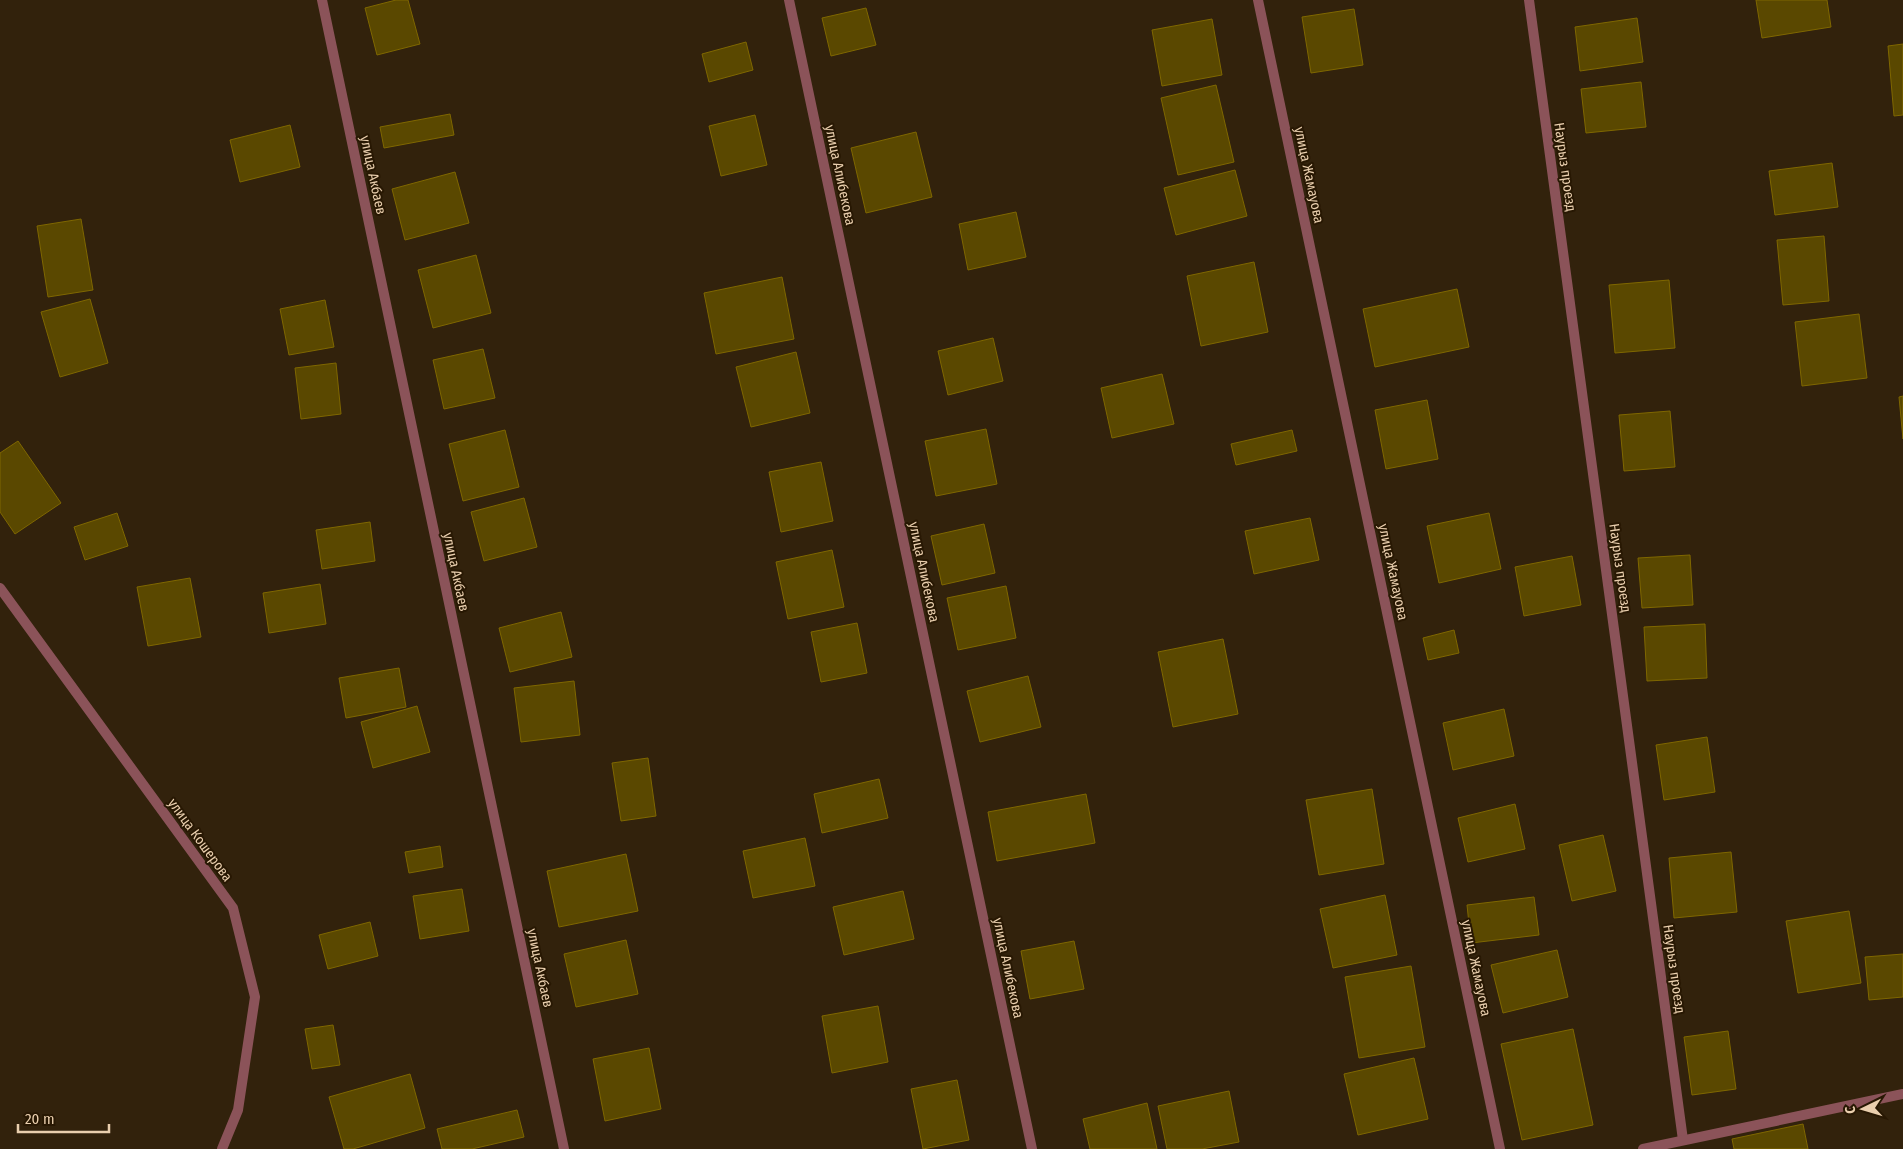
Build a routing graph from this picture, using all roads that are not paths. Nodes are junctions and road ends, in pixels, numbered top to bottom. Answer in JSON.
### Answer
{"nodes":[{"id":1,"x":322,"y":0,"type":"edge"},
{"id":2,"x":789,"y":0,"type":"edge"},
{"id":3,"x":1258,"y":0,"type":"edge"},
{"id":4,"x":1529,"y":0,"type":"edge"},
{"id":5,"x":0,"y":588,"type":"edge"},
{"id":6,"x":1903,"y":1094,"type":"edge"},
{"id":7,"x":1683,"y":1140,"type":"junction"},
{"id":8,"x":222,"y":1149,"type":"edge"},
{"id":9,"x":564,"y":1149,"type":"edge"},
{"id":10,"x":1032,"y":1149,"type":"edge"},
{"id":11,"x":1500,"y":1149,"type":"edge"},
{"id":12,"x":1643,"y":1149,"type":"edge"}],
"edges":[{"from":1,"to":9,"type":"street","name":"улица Акбаев"},
{"from":2,"to":10,"type":"street","name":"улица Алибекова"},
{"from":3,"to":11,"type":"street","name":"улица Жамауова"},
{"from":4,"to":7,"type":"street","name":"Наурыз проезд"},
{"from":5,"to":8,"type":"street","name":"улица Кошерова"},
{"from":6,"to":7,"type":"street"},
{"from":7,"to":12,"type":"street"}]}
